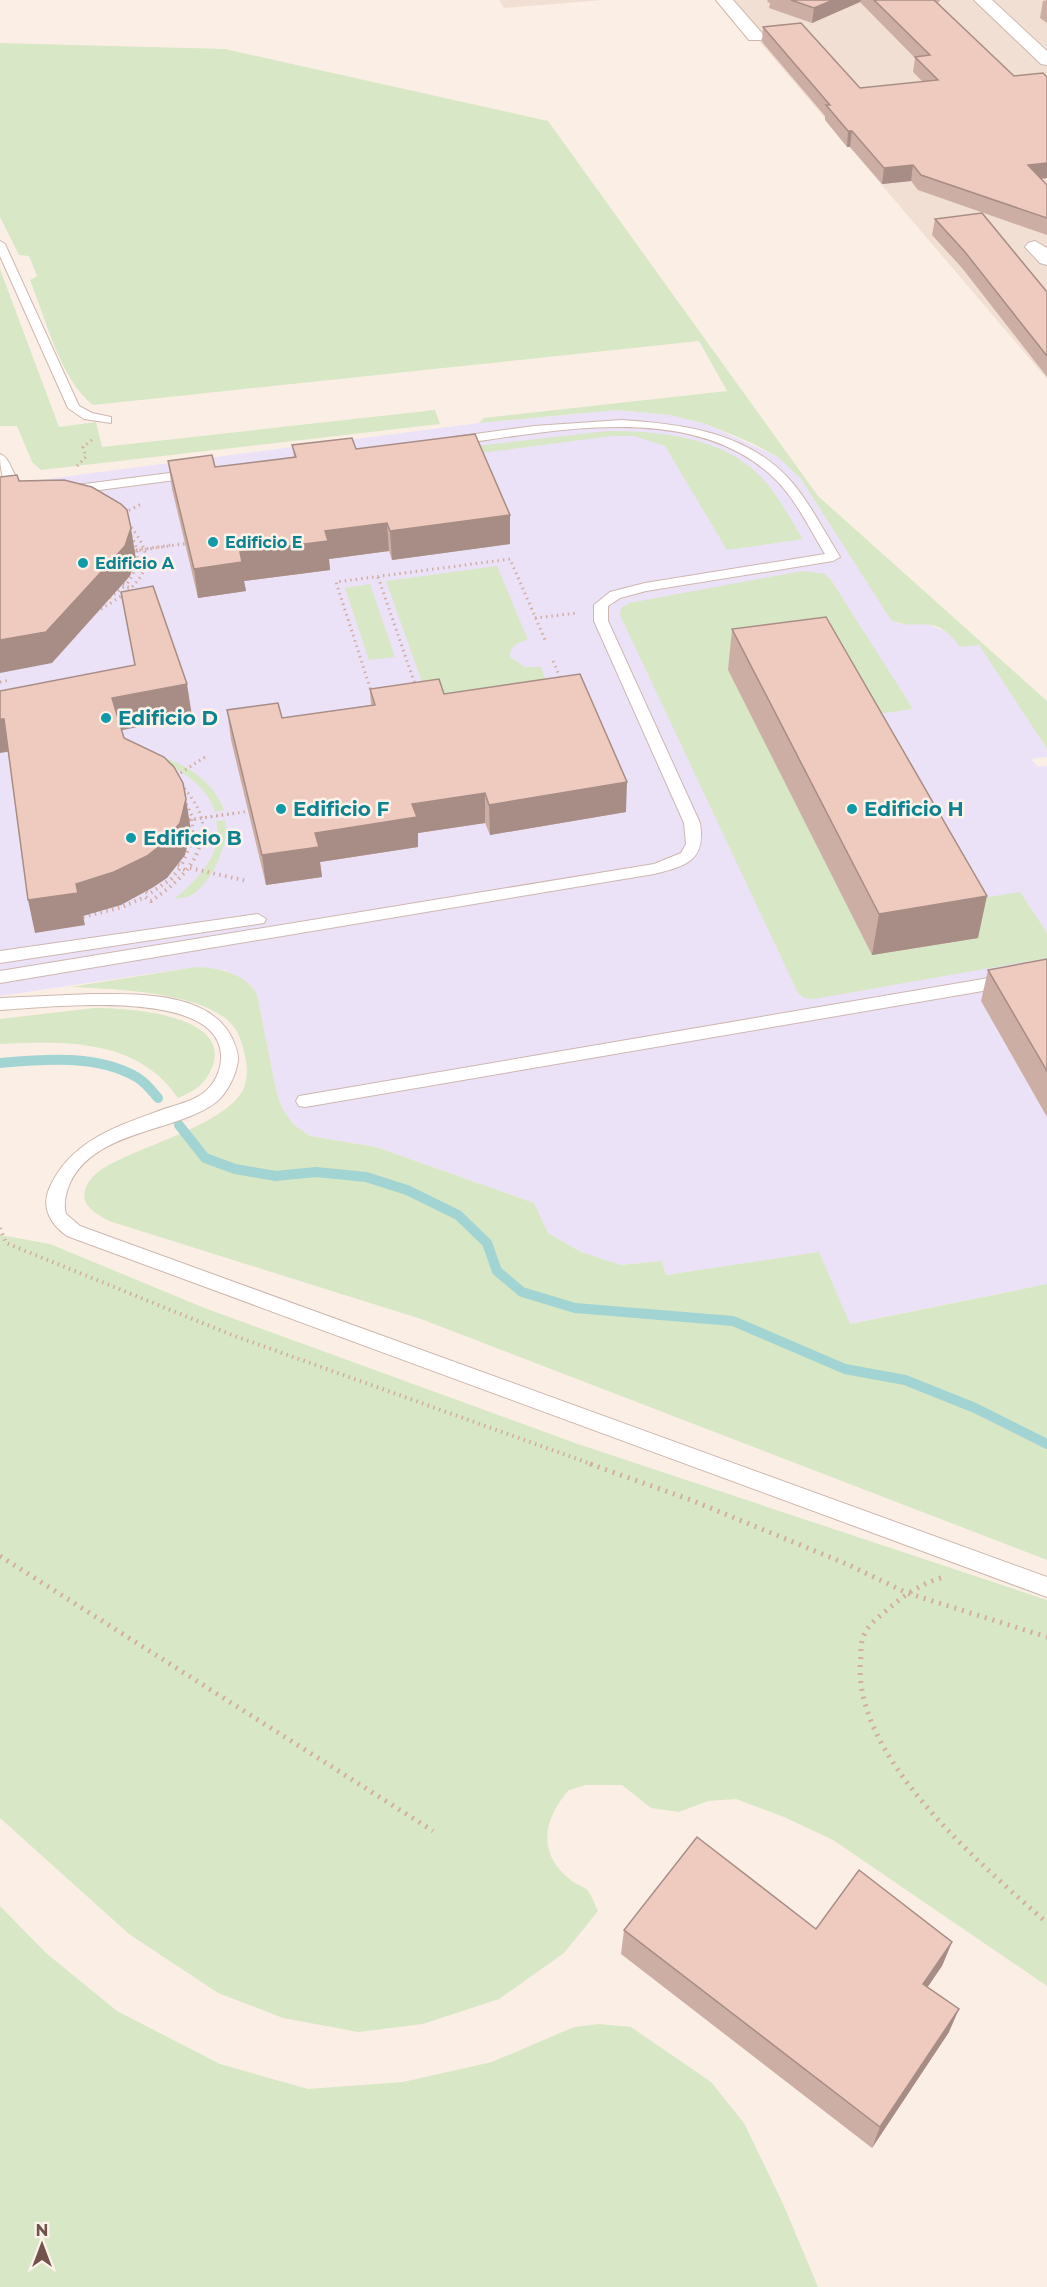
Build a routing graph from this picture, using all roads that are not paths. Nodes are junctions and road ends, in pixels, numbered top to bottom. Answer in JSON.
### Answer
{"nodes":[{"id":1,"x":724,"y":0,"type":"edge"},
{"id":2,"x":982,"y":0,"type":"edge"},
{"id":3,"x":755,"y":36,"type":"dead end"},
{"id":4,"x":1047,"y":60,"type":"edge"},
{"id":5,"x":0,"y":244,"type":"edge"},
{"id":6,"x":107,"y":420,"type":"dead end"},
{"id":7,"x":443,"y":442,"type":"edge"},
{"id":8,"x":0,"y":458,"type":"edge"},
{"id":9,"x":211,"y":472,"type":"edge"},
{"id":10,"x":7,"y":477,"type":"junction"},
{"id":11,"x":0,"y":489,"type":"edge"},
{"id":12,"x":57,"y":491,"type":"edge"},
{"id":13,"x":37,"y":492,"type":"edge"},
{"id":14,"x":259,"y":922,"type":"junction"},
{"id":15,"x":0,"y":957,"type":"edge"},
{"id":16,"x":0,"y":969,"type":"edge"},
{"id":17,"x":50,"y":969,"type":"junction"},
{"id":18,"x":1047,"y":974,"type":"edge"},
{"id":19,"x":0,"y":977,"type":"edge"},
{"id":20,"x":0,"y":1004,"type":"edge"},
{"id":21,"x":305,"y":1101,"type":"dead end"},
{"id":22,"x":1047,"y":1587,"type":"edge"}],
"edges":[{"from":1,"to":3,"type":"street"},
{"from":2,"to":4,"type":"street"},
{"from":5,"to":6,"type":"lane"},
{"from":7,"to":14,"type":"lane"},
{"from":8,"to":10,"type":"lane"},
{"from":9,"to":12,"type":"lane"},
{"from":10,"to":11,"type":"lane"},
{"from":10,"to":13,"type":"lane"},
{"from":14,"to":15,"type":"lane"},
{"from":14,"to":17,"type":"lane"},
{"from":16,"to":17,"type":"lane"},
{"from":17,"to":19,"type":"lane"},
{"from":18,"to":21,"type":"lane"},
{"from":20,"to":22,"type":"lane"}]}
